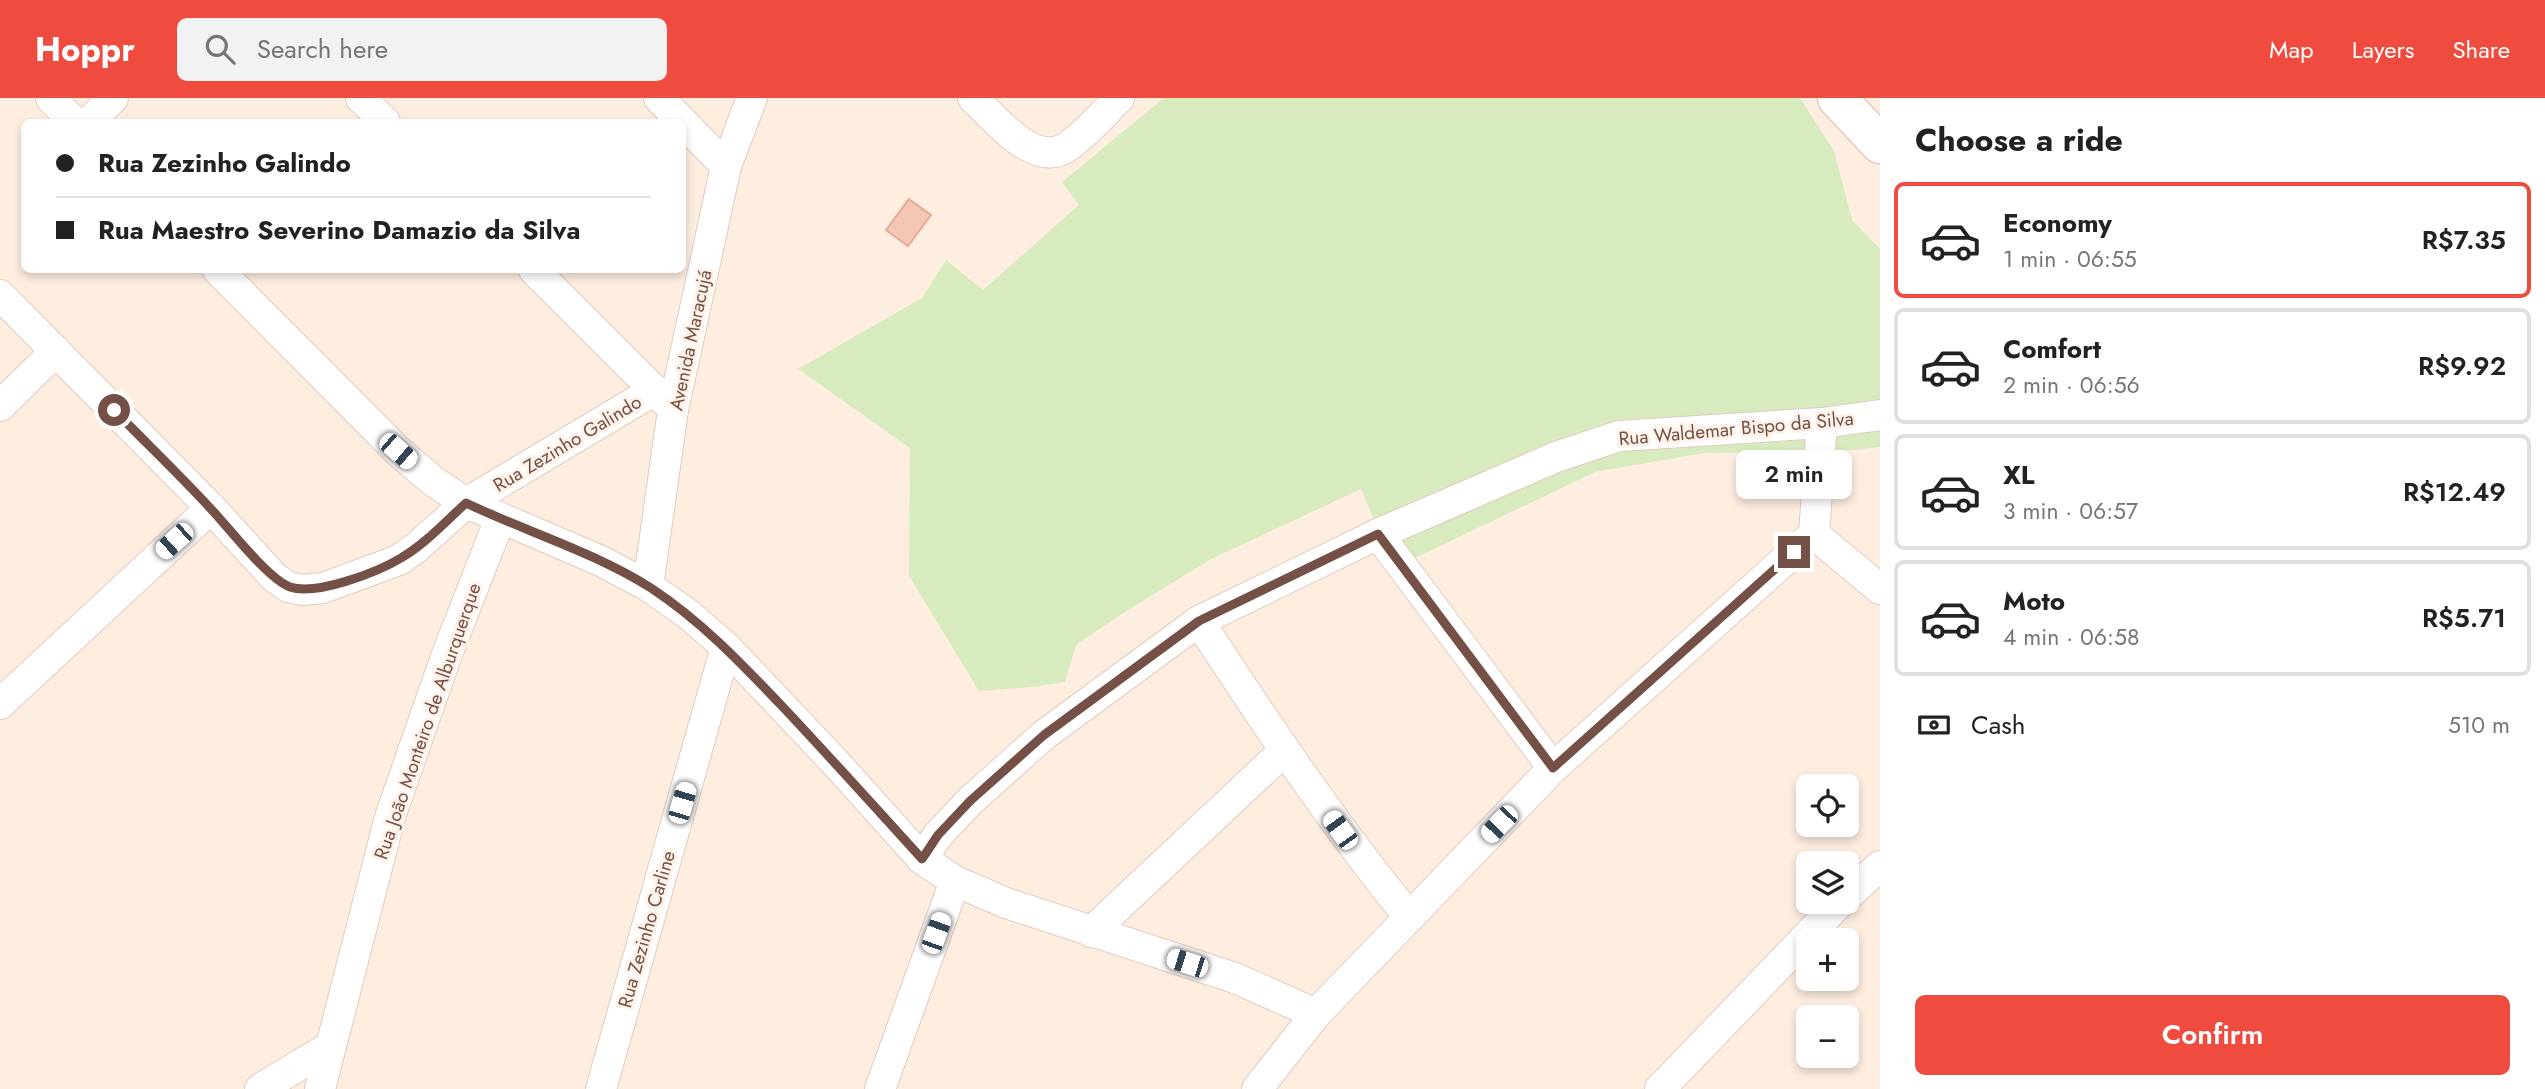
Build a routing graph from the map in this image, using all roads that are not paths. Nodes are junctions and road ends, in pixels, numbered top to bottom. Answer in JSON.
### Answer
{"nodes":[{"id":1,"x":51,"y":98,"type":"edge"},
{"id":2,"x":113,"y":98,"type":"edge"},
{"id":3,"x":361,"y":98,"type":"edge"},
{"id":4,"x":659,"y":98,"type":"edge"},
{"id":5,"x":752,"y":98,"type":"edge"},
{"id":6,"x":972,"y":98,"type":"edge"},
{"id":7,"x":1119,"y":98,"type":"edge"},
{"id":8,"x":1838,"y":98,"type":"edge"},
{"id":9,"x":71,"y":119,"type":"edge"},
{"id":10,"x":92,"y":119,"type":"edge"},
{"id":11,"x":382,"y":119,"type":"edge"},
{"id":12,"x":680,"y":119,"type":"edge"},
{"id":13,"x":686,"y":125,"type":"edge"},
{"id":14,"x":1880,"y":145,"type":"edge"},
{"id":15,"x":726,"y":166,"type":"junction"},
{"id":16,"x":221,"y":273,"type":"edge"},
{"id":17,"x":537,"y":273,"type":"edge"},
{"id":18,"x":0,"y":295,"type":"edge"},
{"id":19,"x":56,"y":351,"type":"junction"},
{"id":20,"x":664,"y":400,"type":"junction"},
{"id":21,"x":0,"y":406,"type":"edge"},
{"id":22,"x":1880,"y":415,"type":"edge"},
{"id":23,"x":1822,"y":423,"type":"junction"},
{"id":24,"x":466,"y":503,"type":"junction"},
{"id":25,"x":211,"y":508,"type":"junction"},
{"id":26,"x":500,"y":519,"type":"junction"},
{"id":27,"x":1378,"y":534,"type":"junction"},
{"id":28,"x":1814,"y":534,"type":"junction"},
{"id":29,"x":648,"y":586,"type":"junction"},
{"id":30,"x":1880,"y":589,"type":"edge"},
{"id":31,"x":1199,"y":621,"type":"junction"},
{"id":32,"x":726,"y":647,"type":"junction"},
{"id":33,"x":0,"y":704,"type":"edge"},
{"id":34,"x":1284,"y":751,"type":"junction"},
{"id":35,"x":1553,"y":768,"type":"junction"},
{"id":36,"x":922,"y":859,"type":"junction"},
{"id":37,"x":1880,"y":866,"type":"edge"},
{"id":38,"x":955,"y":881,"type":"junction"},
{"id":39,"x":1859,"y":885,"type":"edge"},
{"id":40,"x":1828,"y":914,"type":"edge"},
{"id":41,"x":1409,"y":917,"type":"junction"},
{"id":42,"x":1091,"y":932,"type":"junction"},
{"id":43,"x":1316,"y":1014,"type":"junction"},
{"id":44,"x":331,"y":1046,"type":"junction"},
{"id":45,"x":260,"y":1089,"type":"edge"},
{"id":46,"x":320,"y":1089,"type":"edge"},
{"id":47,"x":601,"y":1089,"type":"edge"},
{"id":48,"x":880,"y":1089,"type":"edge"},
{"id":49,"x":1257,"y":1089,"type":"edge"},
{"id":50,"x":1660,"y":1089,"type":"edge"}],
"edges":[{"from":1,"to":9,"type":"street"},
{"from":2,"to":10,"type":"street"},
{"from":3,"to":11,"type":"street"},
{"from":4,"to":12,"type":"street"},
{"from":5,"to":15,"type":"street","name":"Avenida Maracujá"},
{"from":6,"to":7,"type":"street"},
{"from":8,"to":14,"type":"street"},
{"from":13,"to":15,"type":"street"},
{"from":15,"to":20,"type":"street","name":"Avenida Maracujá"},
{"from":16,"to":24,"type":"street"},
{"from":17,"to":20,"type":"street"},
{"from":18,"to":19,"type":"street","name":"Rua Zezinho Galindo"},
{"from":19,"to":21,"type":"street"},
{"from":19,"to":25,"type":"street","name":"Rua Zezinho Galindo"},
{"from":20,"to":24,"type":"street","name":"Rua Zezinho Galindo"},
{"from":20,"to":29,"type":"street","name":"Avenida Maracujá"},
{"from":22,"to":23,"type":"street","name":"Rua Waldemar Bispo da Silva"},
{"from":23,"to":27,"type":"street","name":"Rua Waldemar Bispo da Silva"},
{"from":23,"to":28,"type":"street"},
{"from":24,"to":25,"type":"street","name":"Rua Zezinho Galindo"},
{"from":24,"to":26,"type":"street"},
{"from":25,"to":33,"type":"street"},
{"from":26,"to":29,"type":"street"},
{"from":26,"to":44,"type":"street","name":"Rua João Monteiro de Alburquerque"},
{"from":27,"to":31,"type":"street","name":"Rua Waldemar Bispo da Silva"},
{"from":27,"to":35,"type":"street"},
{"from":28,"to":30,"type":"street"},
{"from":28,"to":35,"type":"street"},
{"from":29,"to":32,"type":"street"},
{"from":31,"to":34,"type":"street"},
{"from":31,"to":36,"type":"street","name":"Rua Waldemar Bispo da Silva"},
{"from":32,"to":36,"type":"street"},
{"from":32,"to":47,"type":"street","name":"Rua Zezinho Carline"},
{"from":34,"to":41,"type":"street"},
{"from":34,"to":42,"type":"street"},
{"from":35,"to":41,"type":"street"},
{"from":36,"to":38,"type":"street"},
{"from":37,"to":39,"type":"street"},
{"from":38,"to":42,"type":"street"},
{"from":38,"to":48,"type":"street"},
{"from":40,"to":50,"type":"street"},
{"from":41,"to":43,"type":"street"},
{"from":42,"to":43,"type":"street"},
{"from":43,"to":49,"type":"street"},
{"from":44,"to":45,"type":"street"},
{"from":44,"to":46,"type":"street","name":"Rua João Monteiro de Alburquerque"}]}
